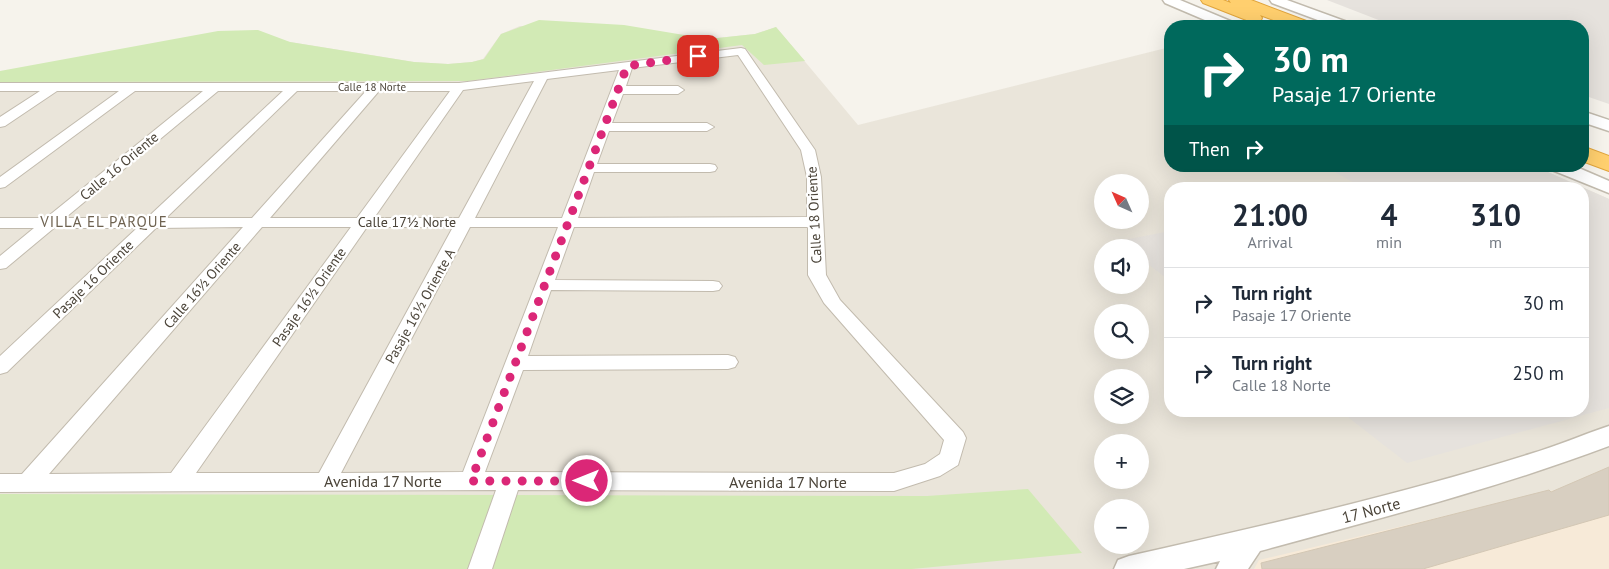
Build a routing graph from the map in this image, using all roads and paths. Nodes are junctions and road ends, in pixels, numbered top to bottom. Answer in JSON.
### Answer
{"nodes":[{"id":1,"x":1169,"y":0,"type":"edge"},
{"id":2,"x":1209,"y":0,"type":"edge"},
{"id":3,"x":1237,"y":0,"type":"edge"},
{"id":4,"x":1276,"y":0,"type":"edge"},
{"id":5,"x":1216,"y":20,"type":"edge"},
{"id":6,"x":1258,"y":20,"type":"edge"},
{"id":7,"x":1288,"y":20,"type":"edge"},
{"id":8,"x":1329,"y":20,"type":"edge"},
{"id":9,"x":741,"y":50,"type":"joint"},
{"id":10,"x":627,"y":66,"type":"junction"},
{"id":11,"x":542,"y":77,"type":"junction"},
{"id":12,"x":0,"y":87,"type":"edge"},
{"id":13,"x":54,"y":87,"type":"junction"},
{"id":14,"x":132,"y":87,"type":"junction"},
{"id":15,"x":215,"y":87,"type":"junction"},
{"id":16,"x":294,"y":87,"type":"junction"},
{"id":17,"x":376,"y":87,"type":"junction"},
{"id":18,"x":460,"y":87,"type":"junction"},
{"id":19,"x":618,"y":90,"type":"junction"},
{"id":20,"x":678,"y":90,"type":"dead end"},
{"id":21,"x":1589,"y":119,"type":"edge"},
{"id":22,"x":0,"y":123,"type":"edge"},
{"id":23,"x":604,"y":126,"type":"junction"},
{"id":24,"x":1609,"y":126,"type":"edge"},
{"id":25,"x":707,"y":127,"type":"dead end"},
{"id":26,"x":1589,"y":140,"type":"edge"},
{"id":27,"x":1609,"y":148,"type":"edge"},
{"id":28,"x":1589,"y":156,"type":"edge"},
{"id":29,"x":1609,"y":164,"type":"edge"},
{"id":30,"x":588,"y":168,"type":"junction"},
{"id":31,"x":710,"y":168,"type":"dead end"},
{"id":32,"x":1572,"y":172,"type":"edge"},
{"id":33,"x":0,"y":184,"type":"edge"},
{"id":34,"x":1609,"y":188,"type":"edge"},
{"id":35,"x":257,"y":222,"type":"junction"},
{"id":36,"x":362,"y":222,"type":"junction"},
{"id":37,"x":466,"y":222,"type":"junction"},
{"id":38,"x":568,"y":222,"type":"junction"},
{"id":39,"x":814,"y":222,"type":"junction"},
{"id":40,"x":0,"y":223,"type":"edge"},
{"id":41,"x":50,"y":223,"type":"junction"},
{"id":42,"x":152,"y":223,"type":"junction"},
{"id":43,"x":0,"y":264,"type":"edge"},
{"id":44,"x":545,"y":285,"type":"junction"},
{"id":45,"x":713,"y":286,"type":"dead end"},
{"id":46,"x":728,"y":362,"type":"dead end"},
{"id":47,"x":516,"y":363,"type":"junction"},
{"id":48,"x":0,"y":367,"type":"edge"},
{"id":49,"x":1609,"y":436,"type":"edge"},
{"id":50,"x":955,"y":438,"type":"joint"},
{"id":51,"x":471,"y":481,"type":"junction"},
{"id":52,"x":510,"y":481,"type":"junction"},
{"id":53,"x":325,"y":482,"type":"junction"},
{"id":54,"x":0,"y":483,"type":"edge"},
{"id":55,"x":28,"y":483,"type":"junction"},
{"id":56,"x":177,"y":483,"type":"junction"},
{"id":57,"x":1250,"y":541,"type":"junction"},
{"id":58,"x":480,"y":569,"type":"edge"},
{"id":59,"x":1134,"y":569,"type":"edge"},
{"id":60,"x":1231,"y":569,"type":"edge"}],
"edges":[{"from":1,"to":5,"type":"street"},
{"from":2,"to":6,"type":"highway"},
{"from":3,"to":7,"type":"highway"},
{"from":4,"to":8,"type":"street"},
{"from":9,"to":10,"type":"street","name":"Calle 18 Norte"},
{"from":9,"to":39,"type":"street","name":"Calle 18 Oriente"},
{"from":10,"to":11,"type":"street","name":"Calle 18 Norte"},
{"from":10,"to":19,"type":"street"},
{"from":11,"to":18,"type":"street","name":"Calle 18 Norte"},
{"from":11,"to":37,"type":"street","name":"Pasaje 16½ Oriente A"},
{"from":12,"to":13,"type":"street","name":"Calle 18 Norte"},
{"from":13,"to":14,"type":"street","name":"Calle 18 Norte"},
{"from":13,"to":22,"type":"street"},
{"from":14,"to":15,"type":"street","name":"Calle 18 Norte"},
{"from":14,"to":33,"type":"street"},
{"from":15,"to":16,"type":"street","name":"Calle 18 Norte"},
{"from":15,"to":41,"type":"street","name":"Calle 16 Oriente"},
{"from":16,"to":17,"type":"street","name":"Calle 18 Norte"},
{"from":16,"to":42,"type":"street","name":"Pasaje 16 Oriente"},
{"from":17,"to":18,"type":"street","name":"Calle 18 Norte"},
{"from":17,"to":35,"type":"street","name":"Calle 16½ Oriente"},
{"from":18,"to":36,"type":"street","name":"Pasaje 16½ Oriente"},
{"from":19,"to":20,"type":"street"},
{"from":19,"to":23,"type":"street"},
{"from":21,"to":24,"type":"street"},
{"from":23,"to":25,"type":"street"},
{"from":23,"to":30,"type":"street"},
{"from":26,"to":27,"type":"highway"},
{"from":28,"to":29,"type":"highway"},
{"from":30,"to":31,"type":"street"},
{"from":30,"to":38,"type":"street"},
{"from":32,"to":34,"type":"street"},
{"from":35,"to":36,"type":"street","name":"Calle 17½ Norte"},
{"from":35,"to":42,"type":"street","name":"Calle 17½ Norte"},
{"from":35,"to":55,"type":"street","name":"Calle 16½ Oriente"},
{"from":36,"to":37,"type":"street","name":"Calle 17½ Norte"},
{"from":36,"to":56,"type":"street","name":"Pasaje 16½ Oriente"},
{"from":37,"to":38,"type":"street","name":"Calle 17½ Norte"},
{"from":37,"to":53,"type":"street","name":"Pasaje 16½ Oriente A"},
{"from":38,"to":39,"type":"street","name":"Calle 17½ Norte"},
{"from":38,"to":44,"type":"street"},
{"from":39,"to":50,"type":"street","name":"Calle 18 Oriente"},
{"from":40,"to":41,"type":"street","name":"Calle 17½ Norte"},
{"from":41,"to":42,"type":"street","name":"Calle 17½ Norte"},
{"from":41,"to":43,"type":"street","name":"Calle 16 Oriente"},
{"from":42,"to":48,"type":"street","name":"Pasaje 16 Oriente"},
{"from":44,"to":45,"type":"street"},
{"from":44,"to":47,"type":"street"},
{"from":46,"to":47,"type":"street"},
{"from":47,"to":51,"type":"street"},
{"from":49,"to":57,"type":"street","name":"17 Norte"},
{"from":50,"to":52,"type":"street","name":"Avenida 17 Norte"},
{"from":51,"to":52,"type":"street","name":"Avenida 17 Norte"},
{"from":51,"to":53,"type":"street","name":"Avenida 17 Norte"},
{"from":52,"to":58,"type":"street"},
{"from":53,"to":56,"type":"street","name":"Avenida 17 Norte"},
{"from":54,"to":55,"type":"street","name":"Avenida 17 Norte"},
{"from":55,"to":56,"type":"street","name":"Avenida 17 Norte"},
{"from":57,"to":59,"type":"street","name":"17 Norte"},
{"from":57,"to":60,"type":"street"}]}
